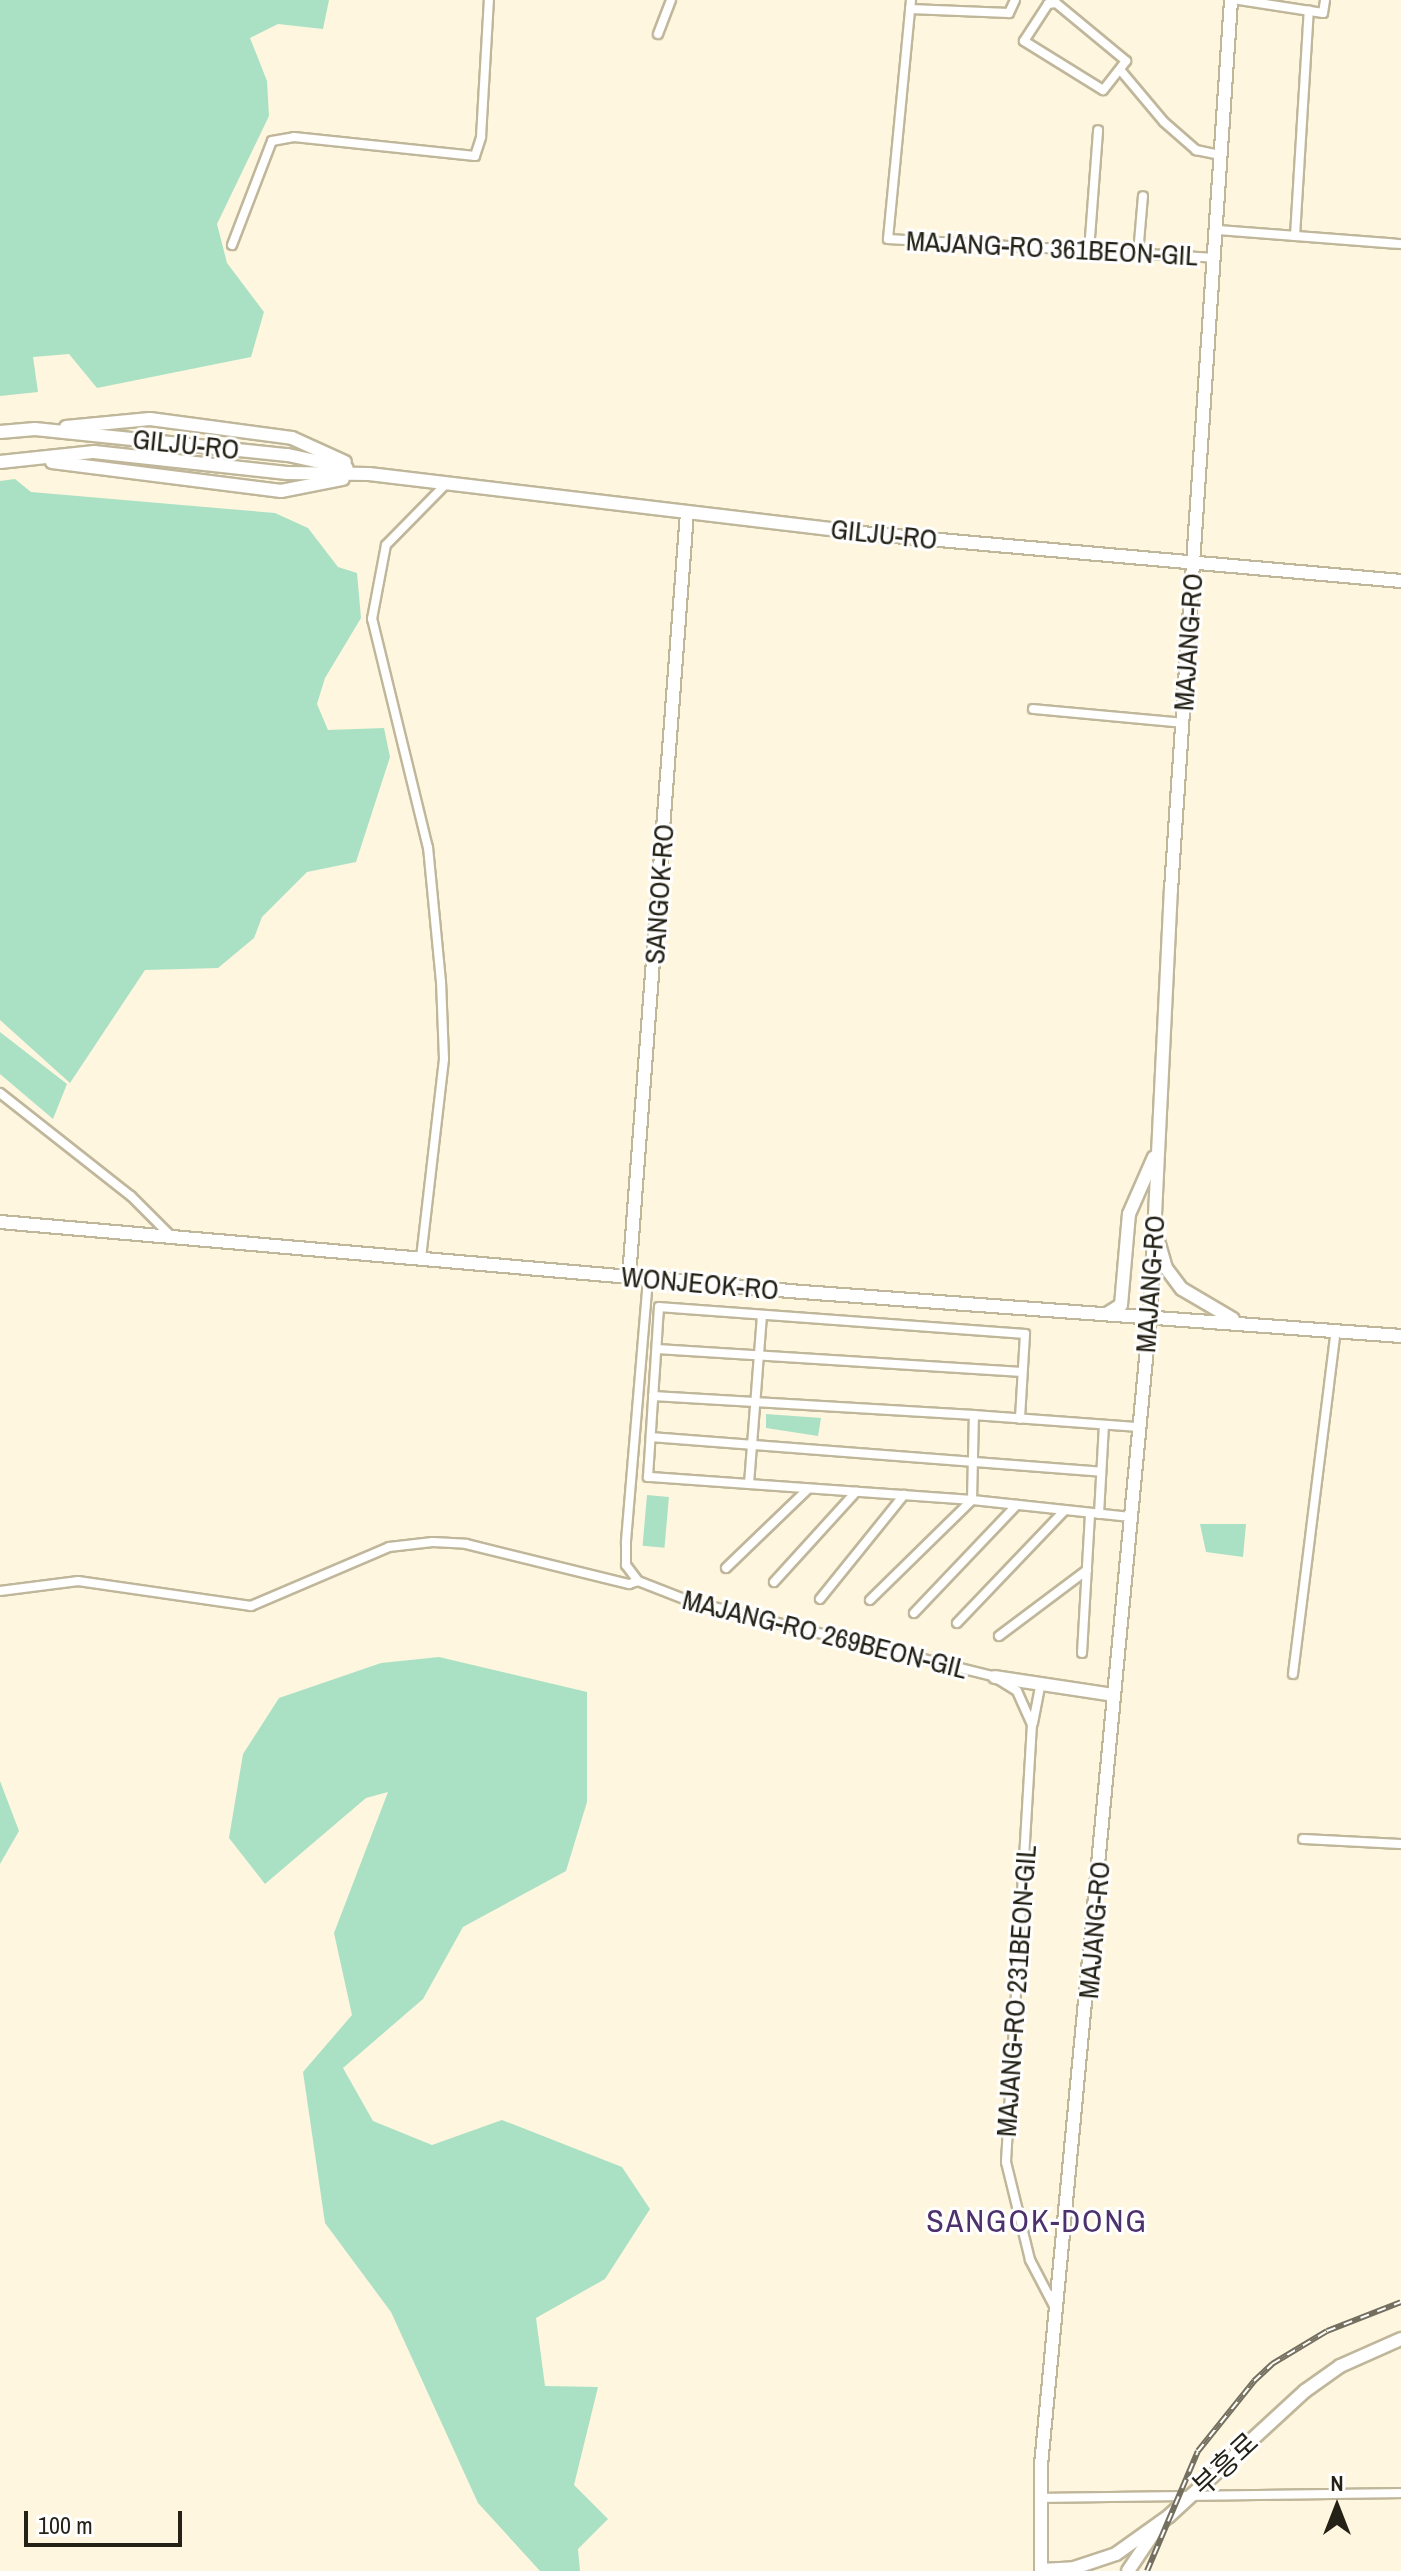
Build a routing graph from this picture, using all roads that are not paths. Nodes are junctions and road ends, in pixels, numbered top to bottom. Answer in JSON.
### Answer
{"nodes":[{"id":1,"x":489,"y":0,"type":"edge"},
{"id":2,"x":671,"y":0,"type":"edge"},
{"id":3,"x":1015,"y":0,"type":"edge"},
{"id":4,"x":1231,"y":0,"type":"edge"},
{"id":5,"x":1239,"y":0,"type":"edge"},
{"id":6,"x":1325,"y":0,"type":"edge"},
{"id":7,"x":911,"y":5,"type":"edge"},
{"id":8,"x":1309,"y":10,"type":"junction"},
{"id":9,"x":658,"y":34,"type":"dead end"},
{"id":10,"x":1122,"y":72,"type":"junction"},
{"id":11,"x":1098,"y":130,"type":"dead end"},
{"id":12,"x":1220,"y":155,"type":"junction"},
{"id":13,"x":1143,"y":196,"type":"dead end"},
{"id":14,"x":1218,"y":230,"type":"junction"},
{"id":15,"x":1295,"y":236,"type":"junction"},
{"id":16,"x":1401,"y":244,"type":"edge"},
{"id":17,"x":232,"y":245,"type":"dead end"},
{"id":18,"x":1089,"y":251,"type":"junction"},
{"id":19,"x":1138,"y":254,"type":"junction"},
{"id":20,"x":1216,"y":258,"type":"junction"},
{"id":21,"x":35,"y":429,"type":"junction"},
{"id":22,"x":0,"y":432,"type":"edge"},
{"id":23,"x":0,"y":462,"type":"edge"},
{"id":24,"x":369,"y":474,"type":"junction"},
{"id":25,"x":448,"y":483,"type":"junction"},
{"id":26,"x":687,"y":512,"type":"junction"},
{"id":27,"x":1194,"y":562,"type":"junction"},
{"id":28,"x":1401,"y":581,"type":"edge"},
{"id":29,"x":1033,"y":709,"type":"dead end"},
{"id":30,"x":1183,"y":723,"type":"junction"},
{"id":31,"x":0,"y":1093,"type":"edge"},
{"id":32,"x":1157,"y":1152,"type":"junction"},
{"id":33,"x":0,"y":1222,"type":"edge"},
{"id":34,"x":1154,"y":1227,"type":"junction"},
{"id":35,"x":172,"y":1237,"type":"junction"},
{"id":36,"x":421,"y":1258,"type":"junction"},
{"id":37,"x":629,"y":1277,"type":"junction"},
{"id":38,"x":648,"y":1279,"type":"junction"},
{"id":39,"x":1105,"y":1314,"type":"junction"},
{"id":40,"x":762,"y":1315,"type":"junction"},
{"id":41,"x":1150,"y":1317,"type":"junction"},
{"id":42,"x":1239,"y":1322,"type":"junction"},
{"id":43,"x":1336,"y":1331,"type":"junction"},
{"id":44,"x":1401,"y":1336,"type":"edge"},
{"id":45,"x":657,"y":1349,"type":"junction"},
{"id":46,"x":759,"y":1355,"type":"junction"},
{"id":47,"x":1022,"y":1372,"type":"junction"},
{"id":48,"x":653,"y":1396,"type":"junction"},
{"id":49,"x":756,"y":1403,"type":"junction"},
{"id":50,"x":974,"y":1415,"type":"junction"},
{"id":51,"x":1020,"y":1419,"type":"junction"},
{"id":52,"x":1104,"y":1425,"type":"junction"},
{"id":53,"x":1139,"y":1427,"type":"junction"},
{"id":54,"x":651,"y":1437,"type":"junction"},
{"id":55,"x":752,"y":1445,"type":"junction"},
{"id":56,"x":973,"y":1463,"type":"junction"},
{"id":57,"x":1101,"y":1472,"type":"junction"},
{"id":58,"x":749,"y":1484,"type":"junction"},
{"id":59,"x":808,"y":1489,"type":"junction"},
{"id":60,"x":856,"y":1492,"type":"junction"},
{"id":61,"x":904,"y":1495,"type":"junction"},
{"id":62,"x":972,"y":1500,"type":"junction"},
{"id":63,"x":1017,"y":1505,"type":"junction"},
{"id":64,"x":1065,"y":1510,"type":"junction"},
{"id":65,"x":1094,"y":1513,"type":"junction"},
{"id":66,"x":1131,"y":1517,"type":"junction"},
{"id":67,"x":726,"y":1568,"type":"dead end"},
{"id":68,"x":1087,"y":1570,"type":"junction"},
{"id":69,"x":638,"y":1581,"type":"junction"},
{"id":70,"x":774,"y":1582,"type":"dead end"},
{"id":71,"x":0,"y":1591,"type":"edge"},
{"id":72,"x":820,"y":1599,"type":"dead end"},
{"id":73,"x":870,"y":1600,"type":"dead end"},
{"id":74,"x":914,"y":1613,"type":"dead end"},
{"id":75,"x":957,"y":1623,"type":"dead end"},
{"id":76,"x":999,"y":1636,"type":"dead end"},
{"id":77,"x":1082,"y":1653,"type":"dead end"},
{"id":78,"x":1293,"y":1674,"type":"dead end"},
{"id":79,"x":995,"y":1677,"type":"junction"},
{"id":80,"x":1040,"y":1686,"type":"junction"},
{"id":81,"x":1114,"y":1695,"type":"junction"},
{"id":82,"x":1032,"y":1724,"type":"junction"},
{"id":83,"x":1303,"y":1839,"type":"dead end"},
{"id":84,"x":1401,"y":1844,"type":"edge"},
{"id":85,"x":1057,"y":2310,"type":"junction"},
{"id":86,"x":1401,"y":2339,"type":"edge"},
{"id":87,"x":1401,"y":2493,"type":"edge"},
{"id":88,"x":1190,"y":2497,"type":"junction"},
{"id":89,"x":1040,"y":2498,"type":"junction"},
{"id":90,"x":1160,"y":2523,"type":"junction"},
{"id":91,"x":1041,"y":2571,"type":"edge"},
{"id":92,"x":1128,"y":2571,"type":"edge"}],
"edges":[{"from":1,"to":17,"type":"street"},
{"from":2,"to":9,"type":"street"},
{"from":3,"to":7,"type":"street"},
{"from":4,"to":12,"type":"main road","name":"MAJANG-RO"},
{"from":5,"to":8,"type":"street"},
{"from":6,"to":8,"type":"street"},
{"from":7,"to":18,"type":"street","name":"MAJANG-RO 361BEON-GIL"},
{"from":8,"to":15,"type":"street"},
{"from":10,"to":10,"type":"street"},
{"from":10,"to":12,"type":"street"},
{"from":11,"to":18,"type":"street"},
{"from":12,"to":14,"type":"main road","name":"MAJANG-RO"},
{"from":13,"to":19,"type":"street"},
{"from":14,"to":15,"type":"street"},
{"from":14,"to":20,"type":"main road","name":"MAJANG-RO"},
{"from":15,"to":16,"type":"street"},
{"from":18,"to":19,"type":"street","name":"MAJANG-RO 361BEON-GIL"},
{"from":19,"to":20,"type":"street","name":"MAJANG-RO 361BEON-GIL"},
{"from":20,"to":27,"type":"main road","name":"MAJANG-RO"},
{"from":21,"to":22,"type":"main road","name":"GILJU-RO"},
{"from":21,"to":24,"type":"main road","name":"GILJU-RO"},
{"from":21,"to":24,"type":"main road"},
{"from":23,"to":24,"type":"main road"},
{"from":24,"to":25,"type":"main road","name":"GILJU-RO"},
{"from":25,"to":26,"type":"main road","name":"GILJU-RO"},
{"from":25,"to":36,"type":"street"},
{"from":26,"to":27,"type":"main road","name":"GILJU-RO"},
{"from":26,"to":37,"type":"main road","name":"SANGOK-RO"},
{"from":27,"to":28,"type":"main road","name":"GILJU-RO"},
{"from":27,"to":30,"type":"main road","name":"MAJANG-RO"},
{"from":29,"to":30,"type":"street"},
{"from":30,"to":32,"type":"main road","name":"MAJANG-RO"},
{"from":31,"to":35,"type":"street"},
{"from":32,"to":34,"type":"main road","name":"MAJANG-RO"},
{"from":32,"to":39,"type":"main road"},
{"from":33,"to":35,"type":"main road","name":"WONJEOK-RO"},
{"from":34,"to":41,"type":"main road","name":"MAJANG-RO"},
{"from":34,"to":42,"type":"main road"},
{"from":35,"to":36,"type":"main road","name":"WONJEOK-RO"},
{"from":36,"to":37,"type":"main road","name":"WONJEOK-RO"},
{"from":37,"to":38,"type":"main road","name":"WONJEOK-RO"},
{"from":38,"to":39,"type":"main road","name":"WONJEOK-RO"},
{"from":38,"to":69,"type":"street"},
{"from":39,"to":41,"type":"main road","name":"WONJEOK-RO"},
{"from":40,"to":45,"type":"street"},
{"from":40,"to":46,"type":"street"},
{"from":40,"to":47,"type":"street"},
{"from":41,"to":42,"type":"main road","name":"WONJEOK-RO"},
{"from":41,"to":53,"type":"main road","name":"MAJANG-RO"},
{"from":42,"to":43,"type":"main road","name":"WONJEOK-RO"},
{"from":43,"to":44,"type":"main road","name":"WONJEOK-RO"},
{"from":43,"to":78,"type":"street"},
{"from":45,"to":46,"type":"street"},
{"from":45,"to":48,"type":"street"},
{"from":46,"to":47,"type":"street"},
{"from":46,"to":49,"type":"street"},
{"from":47,"to":51,"type":"street"},
{"from":48,"to":49,"type":"street"},
{"from":48,"to":54,"type":"street"},
{"from":49,"to":50,"type":"street"},
{"from":49,"to":55,"type":"street"},
{"from":50,"to":51,"type":"street"},
{"from":50,"to":56,"type":"street"},
{"from":51,"to":52,"type":"street"},
{"from":52,"to":53,"type":"street"},
{"from":52,"to":57,"type":"street"},
{"from":53,"to":66,"type":"main road","name":"MAJANG-RO"},
{"from":54,"to":55,"type":"street"},
{"from":54,"to":58,"type":"street"},
{"from":55,"to":56,"type":"street"},
{"from":55,"to":58,"type":"street"},
{"from":56,"to":57,"type":"street"},
{"from":56,"to":62,"type":"street"},
{"from":57,"to":65,"type":"street"},
{"from":58,"to":59,"type":"street"},
{"from":59,"to":60,"type":"street"},
{"from":59,"to":67,"type":"street"},
{"from":60,"to":61,"type":"street"},
{"from":60,"to":70,"type":"street"},
{"from":61,"to":62,"type":"street"},
{"from":61,"to":72,"type":"street"},
{"from":62,"to":63,"type":"street"},
{"from":62,"to":73,"type":"street"},
{"from":63,"to":64,"type":"street"},
{"from":63,"to":74,"type":"street"},
{"from":64,"to":65,"type":"street"},
{"from":64,"to":75,"type":"street"},
{"from":65,"to":66,"type":"street"},
{"from":65,"to":68,"type":"street"},
{"from":66,"to":81,"type":"main road","name":"MAJANG-RO"},
{"from":68,"to":76,"type":"street"},
{"from":68,"to":77,"type":"street"},
{"from":69,"to":71,"type":"street"},
{"from":69,"to":79,"type":"street","name":"MAJANG-RO 269BEON-GIL"},
{"from":79,"to":80,"type":"main road"},
{"from":79,"to":82,"type":"street"},
{"from":80,"to":81,"type":"main road"},
{"from":80,"to":82,"type":"street","name":"MAJANG-RO 231BEON-GIL"},
{"from":81,"to":85,"type":"main road","name":"MAJANG-RO"},
{"from":82,"to":85,"type":"street","name":"MAJANG-RO 231BEON-GIL"},
{"from":83,"to":84,"type":"street"},
{"from":85,"to":89,"type":"main road","name":"MAJANG-RO"},
{"from":86,"to":88,"type":"main road","name":"부흥로"},
{"from":87,"to":88,"type":"street"},
{"from":88,"to":89,"type":"street"},
{"from":88,"to":90,"type":"main road","name":"부흥로"},
{"from":89,"to":91,"type":"main road","name":"MAJANG-RO"},
{"from":90,"to":91,"type":"main road","name":"부흥로"},
{"from":90,"to":92,"type":"main road"}]}
